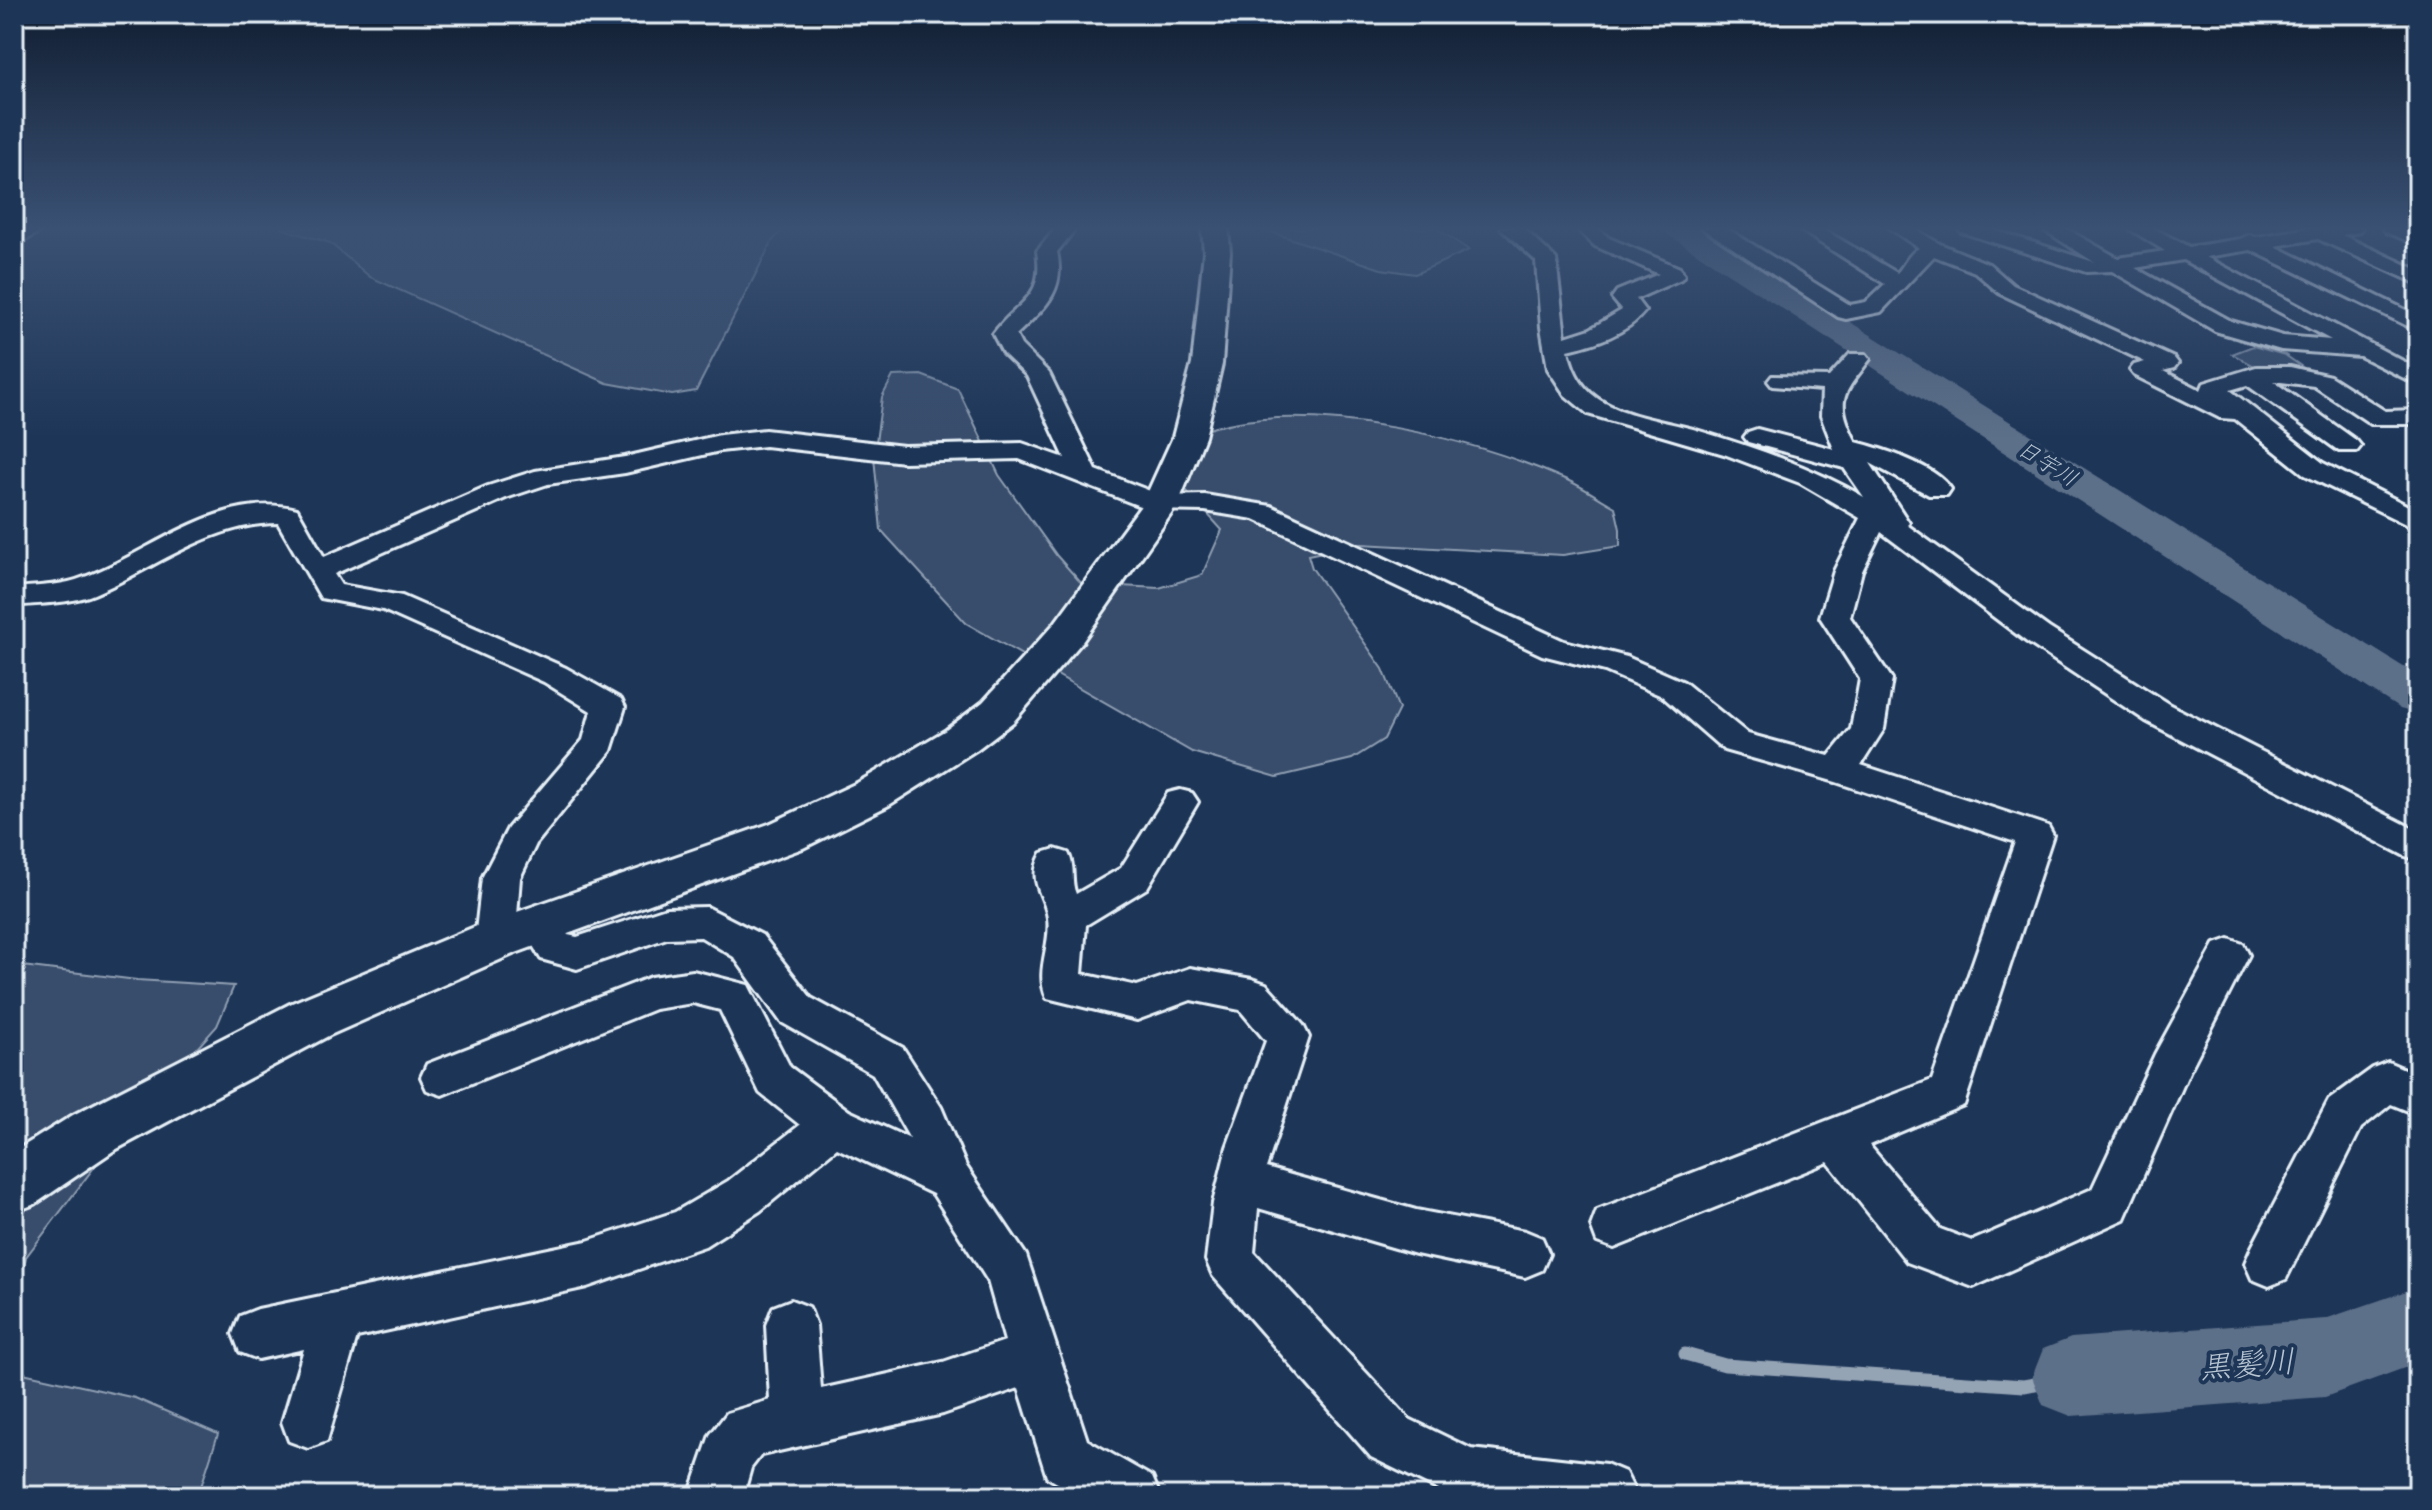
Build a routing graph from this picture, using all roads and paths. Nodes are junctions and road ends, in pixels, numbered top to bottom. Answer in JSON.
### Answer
{"nodes":[{"id":1,"x":1039,"y":298,"type":"edge"},
{"id":2,"x":1213,"y":298,"type":"edge"},
{"id":3,"x":1550,"y":298,"type":"edge"},
{"id":4,"x":1624,"y":298,"type":"edge"},
{"id":5,"x":1824,"y":298,"type":"edge"},
{"id":6,"x":1881,"y":298,"type":"edge"},
{"id":7,"x":2026,"y":298,"type":"edge"},
{"id":8,"x":2175,"y":298,"type":"edge"},
{"id":9,"x":2271,"y":298,"type":"edge"},
{"id":10,"x":2366,"y":298,"type":"edge"},
{"id":11,"x":2418,"y":324,"type":"edge"},
{"id":12,"x":1555,"y":345,"type":"junction"},
{"id":13,"x":2368,"y":350,"type":"junction"},
{"id":14,"x":2418,"y":356,"type":"edge"},
{"id":15,"x":1858,"y":359,"type":"dead end"},
{"id":16,"x":2390,"y":361,"type":"junction"},
{"id":17,"x":2250,"y":376,"type":"junction"},
{"id":18,"x":2418,"y":378,"type":"edge"},
{"id":19,"x":1780,"y":381,"type":"dead end"},
{"id":20,"x":1835,"y":384,"type":"junction"},
{"id":21,"x":2399,"y":423,"type":"edge"},
{"id":22,"x":2260,"y":428,"type":"junction"},
{"id":23,"x":1747,"y":434,"type":"dead end"},
{"id":24,"x":2348,"y":446,"type":"dead end"},
{"id":25,"x":1852,"y":455,"type":"junction"},
{"id":26,"x":1085,"y":474,"type":"junction"},
{"id":27,"x":1938,"y":489,"type":"dead end"},
{"id":28,"x":1160,"y":504,"type":"junction"},
{"id":29,"x":1875,"y":515,"type":"junction"},
{"id":30,"x":2418,"y":522,"type":"edge"},
{"id":31,"x":1904,"y":537,"type":"junction"},
{"id":32,"x":317,"y":571,"type":"junction"},
{"id":33,"x":14,"y":597,"type":"edge"},
{"id":34,"x":1836,"y":770,"type":"junction"},
{"id":35,"x":1180,"y":802,"type":"dead end"},
{"id":36,"x":2418,"y":847,"type":"edge"},
{"id":37,"x":1055,"y":863,"type":"dead end"},
{"id":38,"x":1067,"y":918,"type":"junction"},
{"id":39,"x":517,"y":932,"type":"junction"},
{"id":40,"x":2229,"y":955,"type":"dead end"},
{"id":41,"x":442,"y":1077,"type":"dead end"},
{"id":42,"x":2418,"y":1096,"type":"edge"},
{"id":43,"x":833,"y":1125,"type":"junction"},
{"id":44,"x":1836,"y":1138,"type":"junction"},
{"id":45,"x":949,"y":1179,"type":"junction"},
{"id":46,"x":1241,"y":1182,"type":"junction"},
{"id":47,"x":14,"y":1185,"type":"edge"},
{"id":48,"x":1614,"y":1226,"type":"dead end"},
{"id":49,"x":1525,"y":1254,"type":"dead end"},
{"id":50,"x":2269,"y":1263,"type":"dead end"},
{"id":51,"x":338,"y":1317,"type":"junction"},
{"id":52,"x":791,"y":1325,"type":"dead end"},
{"id":53,"x":258,"y":1334,"type":"dead end"},
{"id":54,"x":1034,"y":1357,"type":"junction"},
{"id":55,"x":797,"y":1420,"type":"junction"},
{"id":56,"x":308,"y":1422,"type":"dead end"},
{"id":57,"x":716,"y":1496,"type":"edge"},
{"id":58,"x":1133,"y":1496,"type":"edge"},
{"id":59,"x":1610,"y":1496,"type":"edge"}],
"edges":[{"from":1,"to":26,"type":"street"},
{"from":2,"to":28,"type":"street"},
{"from":3,"to":12,"type":"street"},
{"from":4,"to":12,"type":"street"},
{"from":5,"to":6,"type":"street"},
{"from":7,"to":22,"type":"street"},
{"from":8,"to":13,"type":"street"},
{"from":9,"to":13,"type":"street"},
{"from":10,"to":11,"type":"street"},
{"from":12,"to":29,"type":"street"},
{"from":13,"to":16,"type":"street"},
{"from":14,"to":16,"type":"street"},
{"from":15,"to":20,"type":"street"},
{"from":16,"to":18,"type":"street"},
{"from":17,"to":21,"type":"street"},
{"from":17,"to":22,"type":"street"},
{"from":17,"to":24,"type":"street"},
{"from":19,"to":20,"type":"street"},
{"from":20,"to":25,"type":"street"},
{"from":22,"to":30,"type":"street"},
{"from":23,"to":25,"type":"street"},
{"from":25,"to":27,"type":"street"},
{"from":25,"to":31,"type":"street"},
{"from":26,"to":28,"type":"street"},
{"from":26,"to":32,"type":"street"},
{"from":28,"to":34,"type":"street"},
{"from":28,"to":39,"type":"street"},
{"from":29,"to":31,"type":"street"},
{"from":29,"to":34,"type":"street"},
{"from":31,"to":36,"type":"street"},
{"from":32,"to":33,"type":"street"},
{"from":32,"to":39,"type":"street"},
{"from":34,"to":44,"type":"street"},
{"from":35,"to":38,"type":"street"},
{"from":37,"to":38,"type":"street"},
{"from":38,"to":46,"type":"street"},
{"from":39,"to":45,"type":"street"},
{"from":39,"to":47,"type":"street"},
{"from":40,"to":44,"type":"street"},
{"from":41,"to":43,"type":"street"},
{"from":42,"to":50,"type":"street"},
{"from":43,"to":45,"type":"street"},
{"from":43,"to":51,"type":"street"},
{"from":44,"to":48,"type":"street"},
{"from":45,"to":54,"type":"street"},
{"from":46,"to":49,"type":"street"},
{"from":46,"to":59,"type":"street"},
{"from":51,"to":53,"type":"street"},
{"from":51,"to":56,"type":"street"},
{"from":52,"to":55,"type":"street"},
{"from":54,"to":55,"type":"street"},
{"from":54,"to":58,"type":"street"},
{"from":55,"to":57,"type":"street"}]}
